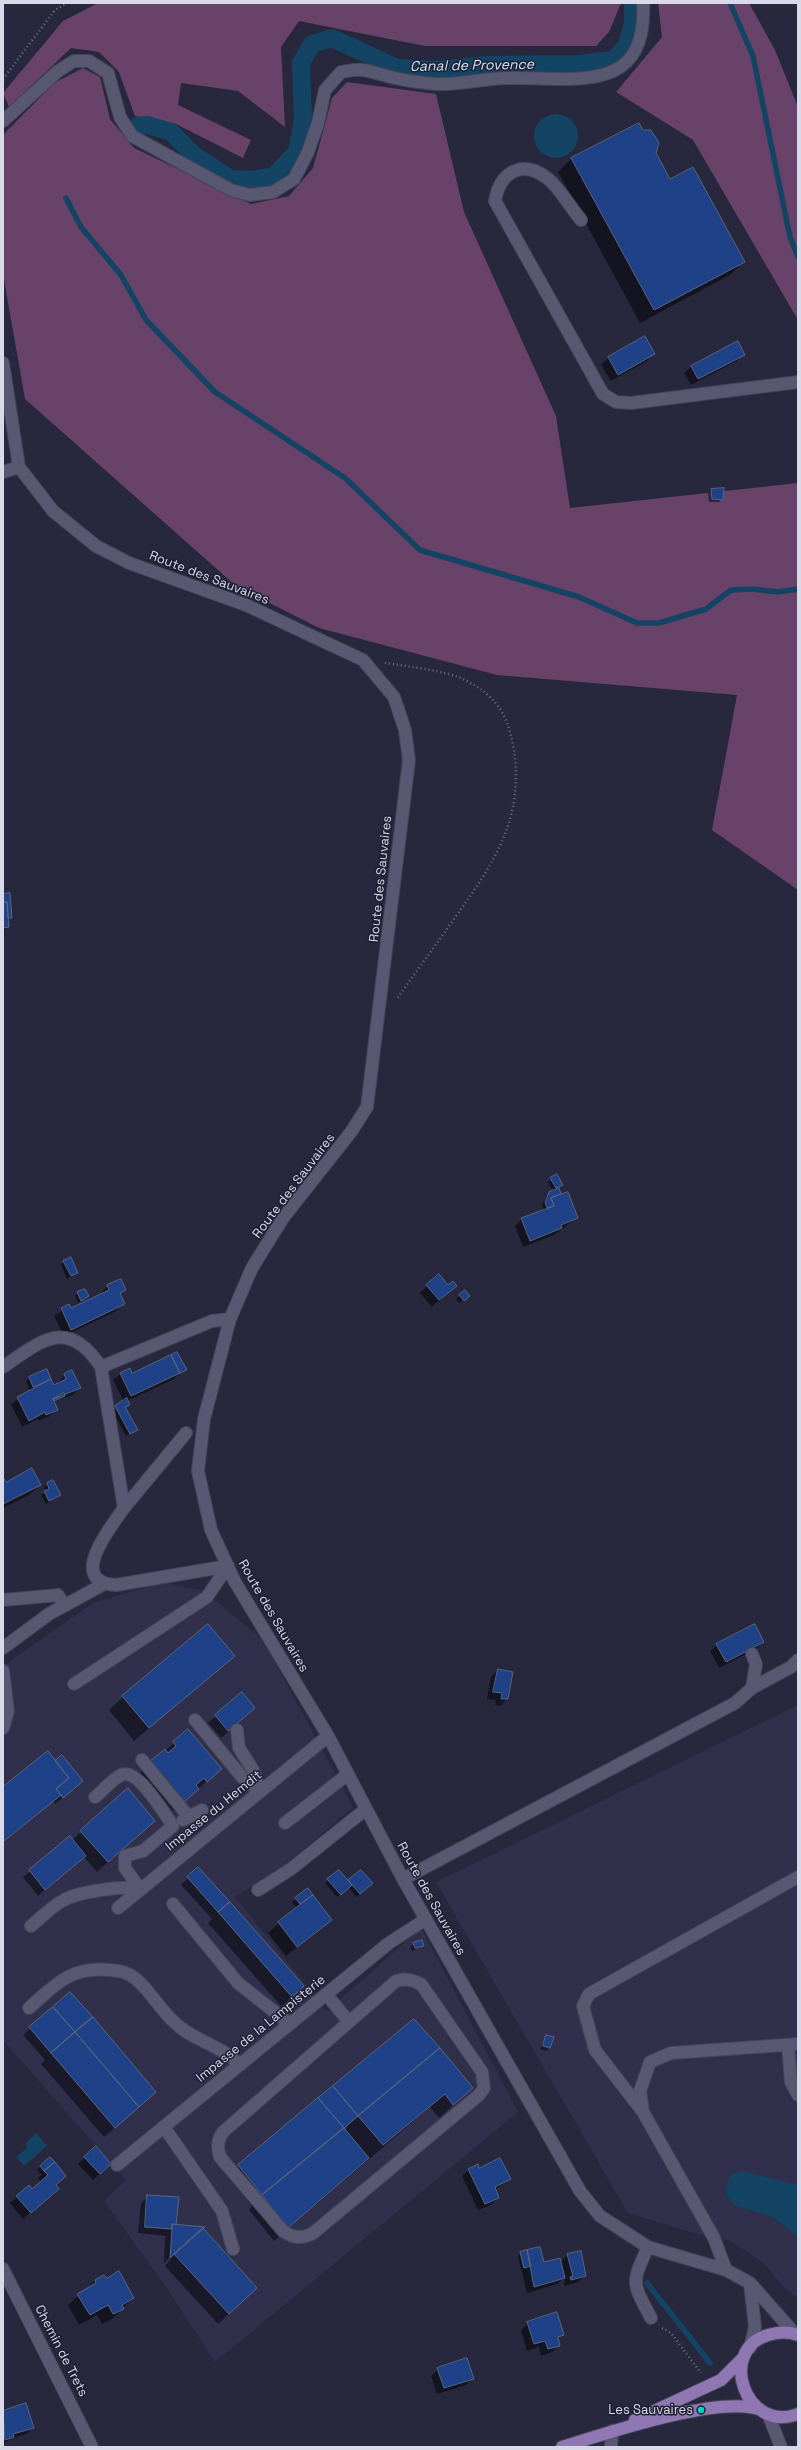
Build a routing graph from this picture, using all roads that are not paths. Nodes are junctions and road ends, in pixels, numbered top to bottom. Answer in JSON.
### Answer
{"nodes":[{"id":1,"x":643,"y":3,"type":"edge"},
{"id":2,"x":3,"y":121,"type":"edge"},
{"id":3,"x":581,"y":220,"type":"dead end"},
{"id":4,"x":3,"y":363,"type":"edge"},
{"id":5,"x":798,"y":382,"type":"edge"},
{"id":6,"x":19,"y":467,"type":"junction"},
{"id":7,"x":3,"y":472,"type":"edge"},
{"id":8,"x":230,"y":1319,"type":"junction"},
{"id":9,"x":101,"y":1367,"type":"junction"},
{"id":10,"x":3,"y":1368,"type":"edge"},
{"id":11,"x":186,"y":1433,"type":"dead end"},
{"id":12,"x":124,"y":1508,"type":"junction"},
{"id":13,"x":228,"y":1566,"type":"junction"},
{"id":14,"x":104,"y":1584,"type":"junction"},
{"id":15,"x":3,"y":1600,"type":"edge"},
{"id":16,"x":64,"y":1605,"type":"junction"},
{"id":17,"x":3,"y":1648,"type":"edge"},
{"id":18,"x":752,"y":1654,"type":"dead end"},
{"id":19,"x":798,"y":1660,"type":"edge"},
{"id":20,"x":3,"y":1671,"type":"edge"},
{"id":21,"x":74,"y":1684,"type":"dead end"},
{"id":22,"x":752,"y":1688,"type":"junction"},
{"id":23,"x":195,"y":1720,"type":"dead end"},
{"id":24,"x":3,"y":1728,"type":"edge"},
{"id":25,"x":237,"y":1730,"type":"dead end"},
{"id":26,"x":328,"y":1736,"type":"junction"},
{"id":27,"x":142,"y":1760,"type":"dead end"},
{"id":28,"x":348,"y":1774,"type":"junction"},
{"id":29,"x":260,"y":1792,"type":"junction"},
{"id":30,"x":95,"y":1798,"type":"dead end"},
{"id":31,"x":366,"y":1809,"type":"junction"},
{"id":32,"x":202,"y":1810,"type":"dead end"},
{"id":33,"x":189,"y":1817,"type":"junction"},
{"id":34,"x":285,"y":1823,"type":"dead end"},
{"id":35,"x":173,"y":1826,"type":"junction"},
{"id":36,"x":798,"y":1877,"type":"edge"},
{"id":37,"x":403,"y":1878,"type":"junction"},
{"id":38,"x":140,"y":1889,"type":"junction"},
{"id":39,"x":258,"y":1890,"type":"dead end"},
{"id":40,"x":173,"y":1904,"type":"dead end"},
{"id":41,"x":118,"y":1908,"type":"dead end"},
{"id":42,"x":426,"y":1919,"type":"junction"},
{"id":43,"x":31,"y":1926,"type":"dead end"},
{"id":44,"x":326,"y":1994,"type":"junction"},
{"id":45,"x":29,"y":2008,"type":"dead end"},
{"id":46,"x":349,"y":2022,"type":"junction"},
{"id":47,"x":290,"y":2024,"type":"junction"},
{"id":48,"x":793,"y":2044,"type":"edge"},
{"id":49,"x":240,"y":2065,"type":"junction"},
{"id":50,"x":798,"y":2095,"type":"edge"},
{"id":51,"x":643,"y":2112,"type":"junction"},
{"id":52,"x":164,"y":2126,"type":"junction"},
{"id":53,"x":117,"y":2165,"type":"dead end"},
{"id":54,"x":648,"y":2247,"type":"junction"},
{"id":55,"x":233,"y":2249,"type":"dead end"},
{"id":56,"x":3,"y":2269,"type":"edge"},
{"id":57,"x":726,"y":2270,"type":"junction"},
{"id":58,"x":750,"y":2283,"type":"junction"},
{"id":59,"x":651,"y":2318,"type":"dead end"},
{"id":60,"x":797,"y":2335,"type":"edge"},
{"id":61,"x":748,"y":2352,"type":"junction"},
{"id":62,"x":763,"y":2412,"type":"junction"},
{"id":63,"x":798,"y":2414,"type":"edge"},
{"id":64,"x":612,"y":2431,"type":"junction"},
{"id":65,"x":92,"y":2447,"type":"edge"},
{"id":66,"x":562,"y":2447,"type":"edge"},
{"id":67,"x":611,"y":2447,"type":"edge"},
{"id":68,"x":782,"y":2447,"type":"edge"}],
"edges":[{"from":1,"to":2,"type":"street"},
{"from":3,"to":5,"type":"street"},
{"from":4,"to":6,"type":"street","name":"Route des Sauvaires"},
{"from":6,"to":7,"type":"street"},
{"from":6,"to":8,"type":"street","name":"Route des Sauvaires"},
{"from":8,"to":9,"type":"street"},
{"from":8,"to":13,"type":"street","name":"Route des Sauvaires"},
{"from":9,"to":10,"type":"street"},
{"from":9,"to":12,"type":"street"},
{"from":11,"to":12,"type":"street"},
{"from":12,"to":14,"type":"street"},
{"from":13,"to":14,"type":"street"},
{"from":13,"to":21,"type":"street"},
{"from":13,"to":26,"type":"street","name":"Route des Sauvaires"},
{"from":14,"to":16,"type":"street"},
{"from":15,"to":16,"type":"street"},
{"from":16,"to":17,"type":"street"},
{"from":18,"to":22,"type":"street"},
{"from":19,"to":22,"type":"street"},
{"from":20,"to":24,"type":"street"},
{"from":22,"to":37,"type":"street"},
{"from":23,"to":29,"type":"street"},
{"from":25,"to":29,"type":"street"},
{"from":26,"to":28,"type":"street","name":"Route des Sauvaires"},
{"from":26,"to":29,"type":"street","name":"Impasse du Hemdit"},
{"from":27,"to":33,"type":"street"},
{"from":28,"to":31,"type":"street","name":"Route des Sauvaires"},
{"from":28,"to":34,"type":"street"},
{"from":29,"to":38,"type":"street","name":"Impasse du Hemdit"},
{"from":30,"to":35,"type":"street"},
{"from":31,"to":37,"type":"street","name":"Route des Sauvaires"},
{"from":31,"to":39,"type":"street"},
{"from":32,"to":33,"type":"street"},
{"from":33,"to":35,"type":"street"},
{"from":35,"to":38,"type":"street"},
{"from":36,"to":51,"type":"street"},
{"from":37,"to":42,"type":"street","name":"Route des Sauvaires"},
{"from":38,"to":41,"type":"street","name":"Impasse du Hemdit"},
{"from":38,"to":43,"type":"street"},
{"from":40,"to":47,"type":"street"},
{"from":42,"to":44,"type":"street","name":"Impasse de la Lampisterie"},
{"from":42,"to":54,"type":"street","name":"Route des Sauvaires"},
{"from":44,"to":46,"type":"street"},
{"from":44,"to":47,"type":"street","name":"Impasse de la Lampisterie"},
{"from":45,"to":49,"type":"street"},
{"from":46,"to":46,"type":"street"},
{"from":47,"to":49,"type":"street","name":"Impasse de la Lampisterie"},
{"from":48,"to":50,"type":"street"},
{"from":48,"to":51,"type":"street"},
{"from":49,"to":52,"type":"street","name":"Impasse de la Lampisterie"},
{"from":51,"to":57,"type":"street"},
{"from":52,"to":53,"type":"street","name":"Impasse de la Lampisterie"},
{"from":52,"to":55,"type":"street"},
{"from":54,"to":57,"type":"street","name":"Route des Sauvaires"},
{"from":54,"to":59,"type":"street"},
{"from":56,"to":65,"type":"street","name":"Chemin de Trets"},
{"from":57,"to":58,"type":"street","name":"Route des Sauvaires"},
{"from":58,"to":60,"type":"street","name":"Route des Sauvaires"},
{"from":58,"to":61,"type":"street"},
{"from":60,"to":61,"type":"main road"},
{"from":61,"to":62,"type":"main road"},
{"from":61,"to":64,"type":"main road"},
{"from":62,"to":63,"type":"main road"},
{"from":62,"to":64,"type":"main road"},
{"from":62,"to":68,"type":"street"},
{"from":64,"to":66,"type":"main road"},
{"from":64,"to":67,"type":"street"}]}
